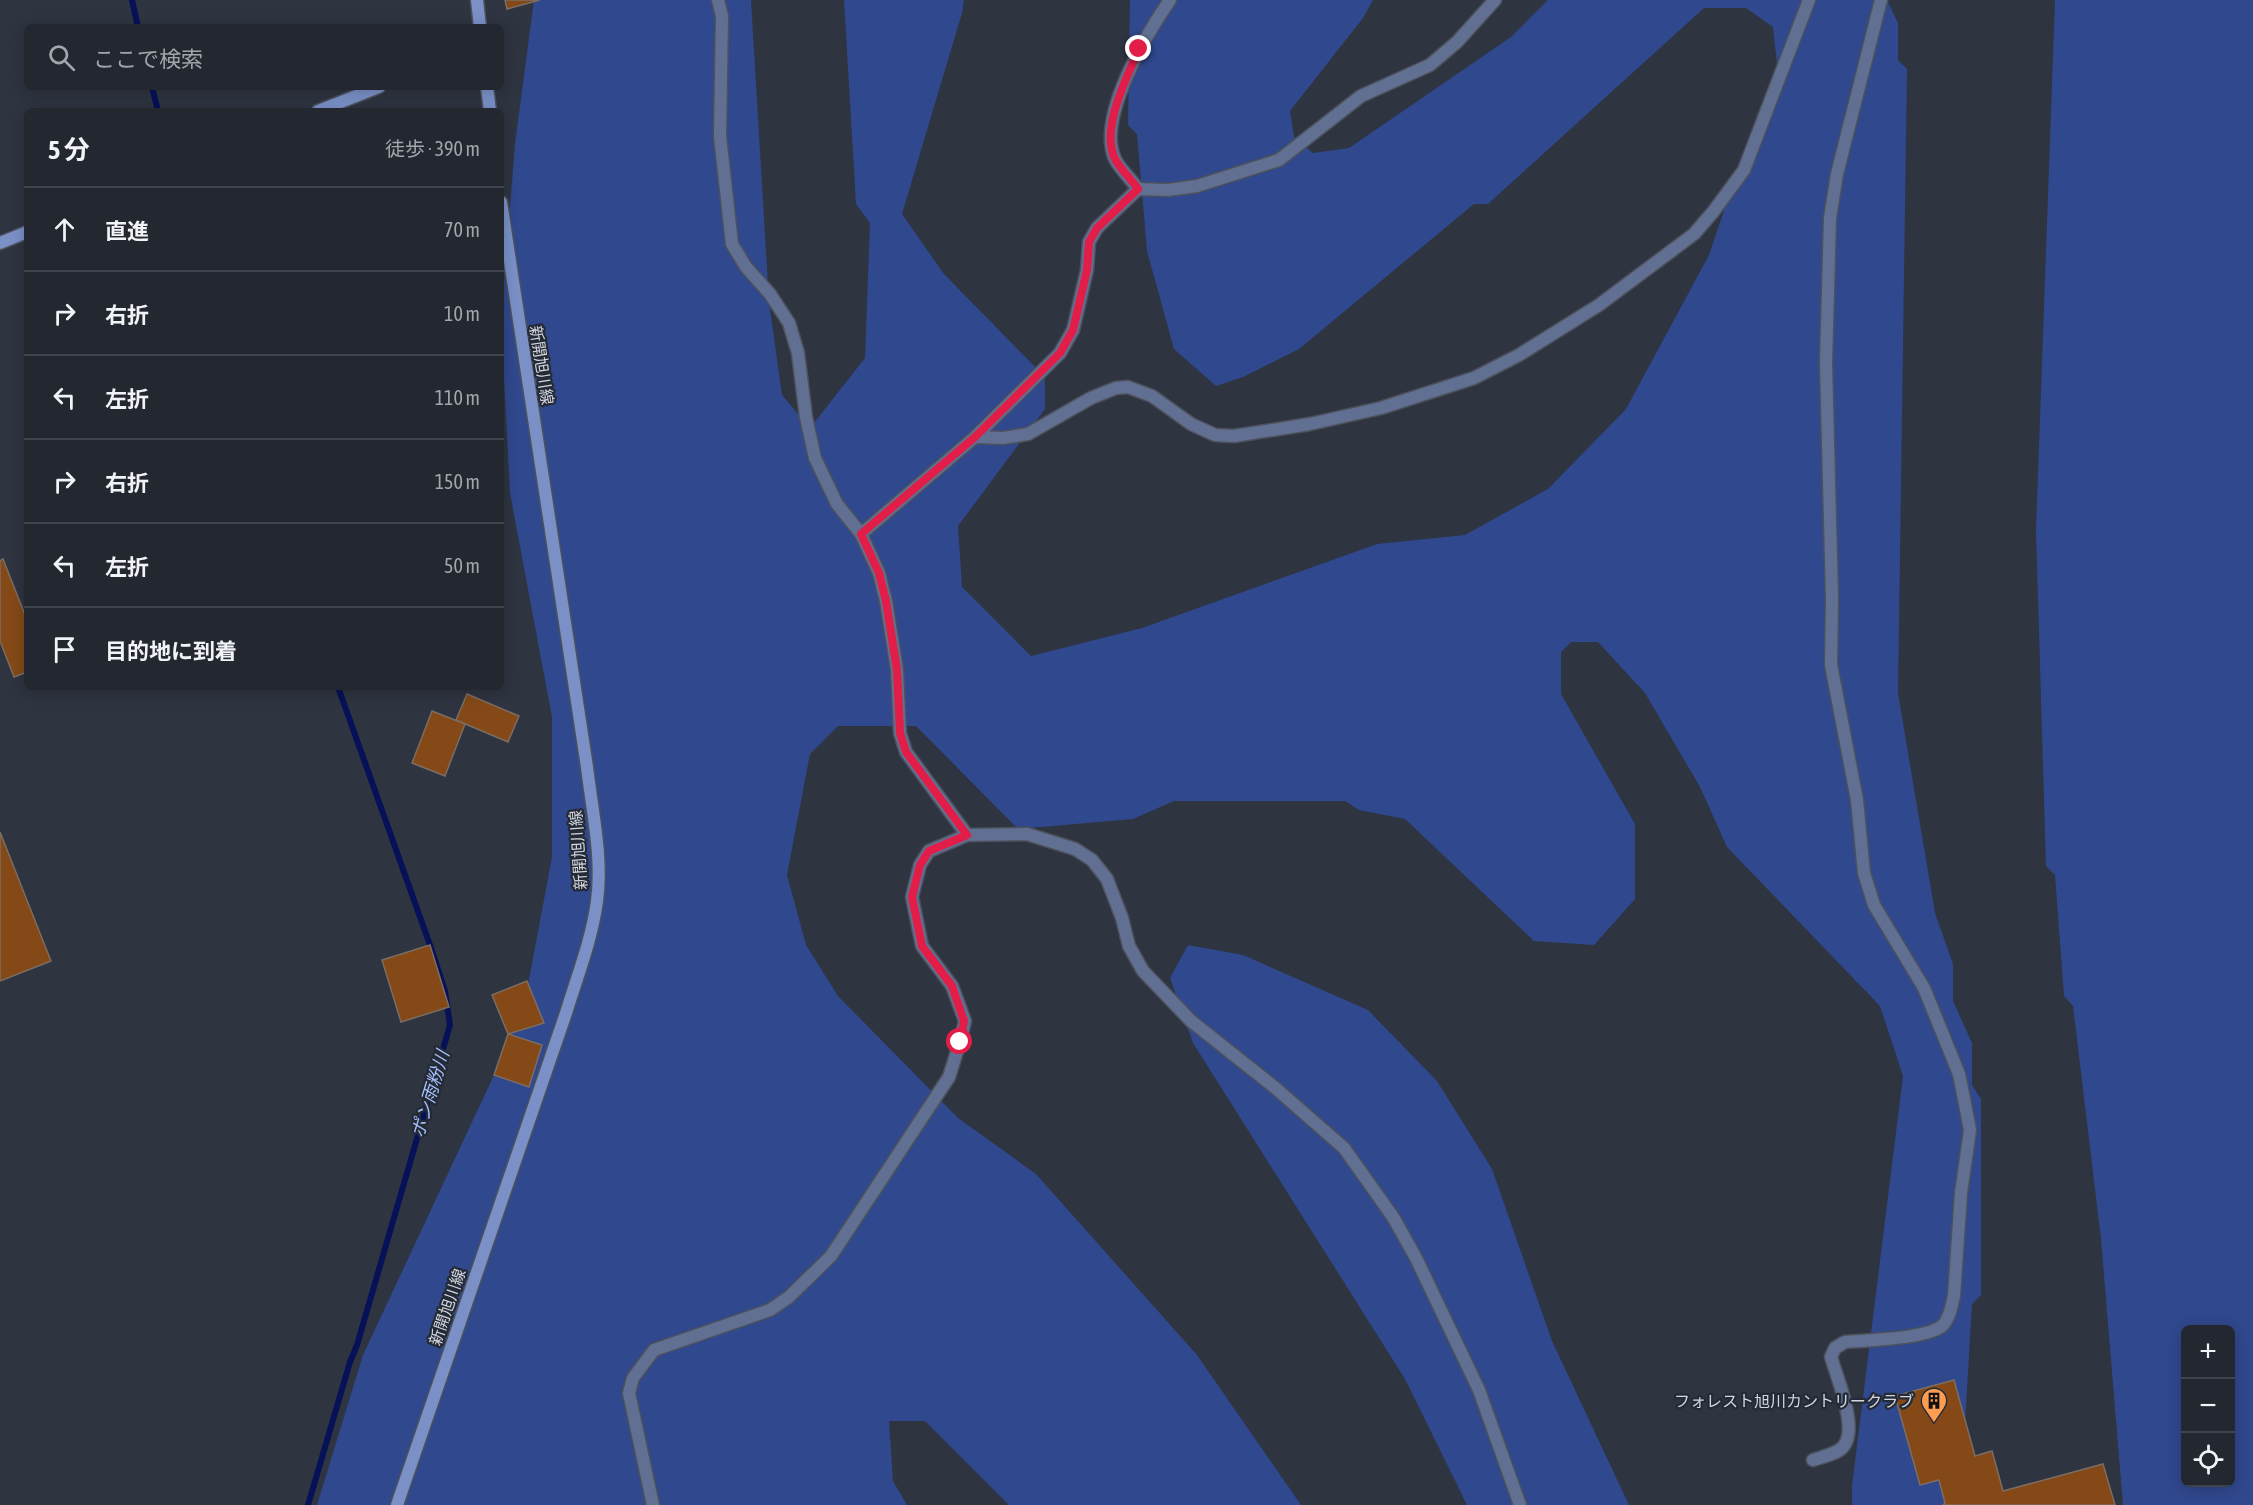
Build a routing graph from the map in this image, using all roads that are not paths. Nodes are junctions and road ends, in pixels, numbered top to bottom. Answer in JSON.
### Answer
{"nodes":[{"id":1,"x":477,"y":0,"type":"edge"},
{"id":2,"x":718,"y":0,"type":"edge"},
{"id":3,"x":1170,"y":0,"type":"edge"},
{"id":4,"x":1495,"y":0,"type":"edge"},
{"id":5,"x":1809,"y":0,"type":"edge"},
{"id":6,"x":1881,"y":0,"type":"edge"},
{"id":7,"x":480,"y":24,"type":"edge"},
{"id":8,"x":371,"y":90,"type":"edge"},
{"id":9,"x":487,"y":90,"type":"edge"},
{"id":10,"x":326,"y":108,"type":"edge"},
{"id":11,"x":490,"y":108,"type":"edge"},
{"id":12,"x":1138,"y":189,"type":"junction"},
{"id":13,"x":504,"y":222,"type":"edge"},
{"id":14,"x":24,"y":233,"type":"edge"},
{"id":15,"x":0,"y":243,"type":"edge"},
{"id":16,"x":975,"y":437,"type":"junction"},
{"id":17,"x":861,"y":534,"type":"junction"},
{"id":18,"x":967,"y":835,"type":"junction"},
{"id":19,"x":1813,"y":1460,"type":"dead end"},
{"id":20,"x":396,"y":1505,"type":"edge"},
{"id":21,"x":653,"y":1505,"type":"edge"},
{"id":22,"x":1520,"y":1505,"type":"edge"}],
"edges":[{"from":1,"to":7,"type":"main road"},
{"from":2,"to":17,"type":"lane"},
{"from":3,"to":12,"type":"lane"},
{"from":4,"to":12,"type":"lane"},
{"from":5,"to":16,"type":"lane"},
{"from":6,"to":19,"type":"lane"},
{"from":8,"to":10,"type":"main road"},
{"from":9,"to":11,"type":"main road"},
{"from":12,"to":16,"type":"lane"},
{"from":13,"to":20,"type":"main road","name":"新開旭川線"},
{"from":14,"to":15,"type":"main road"},
{"from":16,"to":17,"type":"lane"},
{"from":17,"to":18,"type":"lane"},
{"from":18,"to":21,"type":"lane"},
{"from":18,"to":22,"type":"lane"}]}
